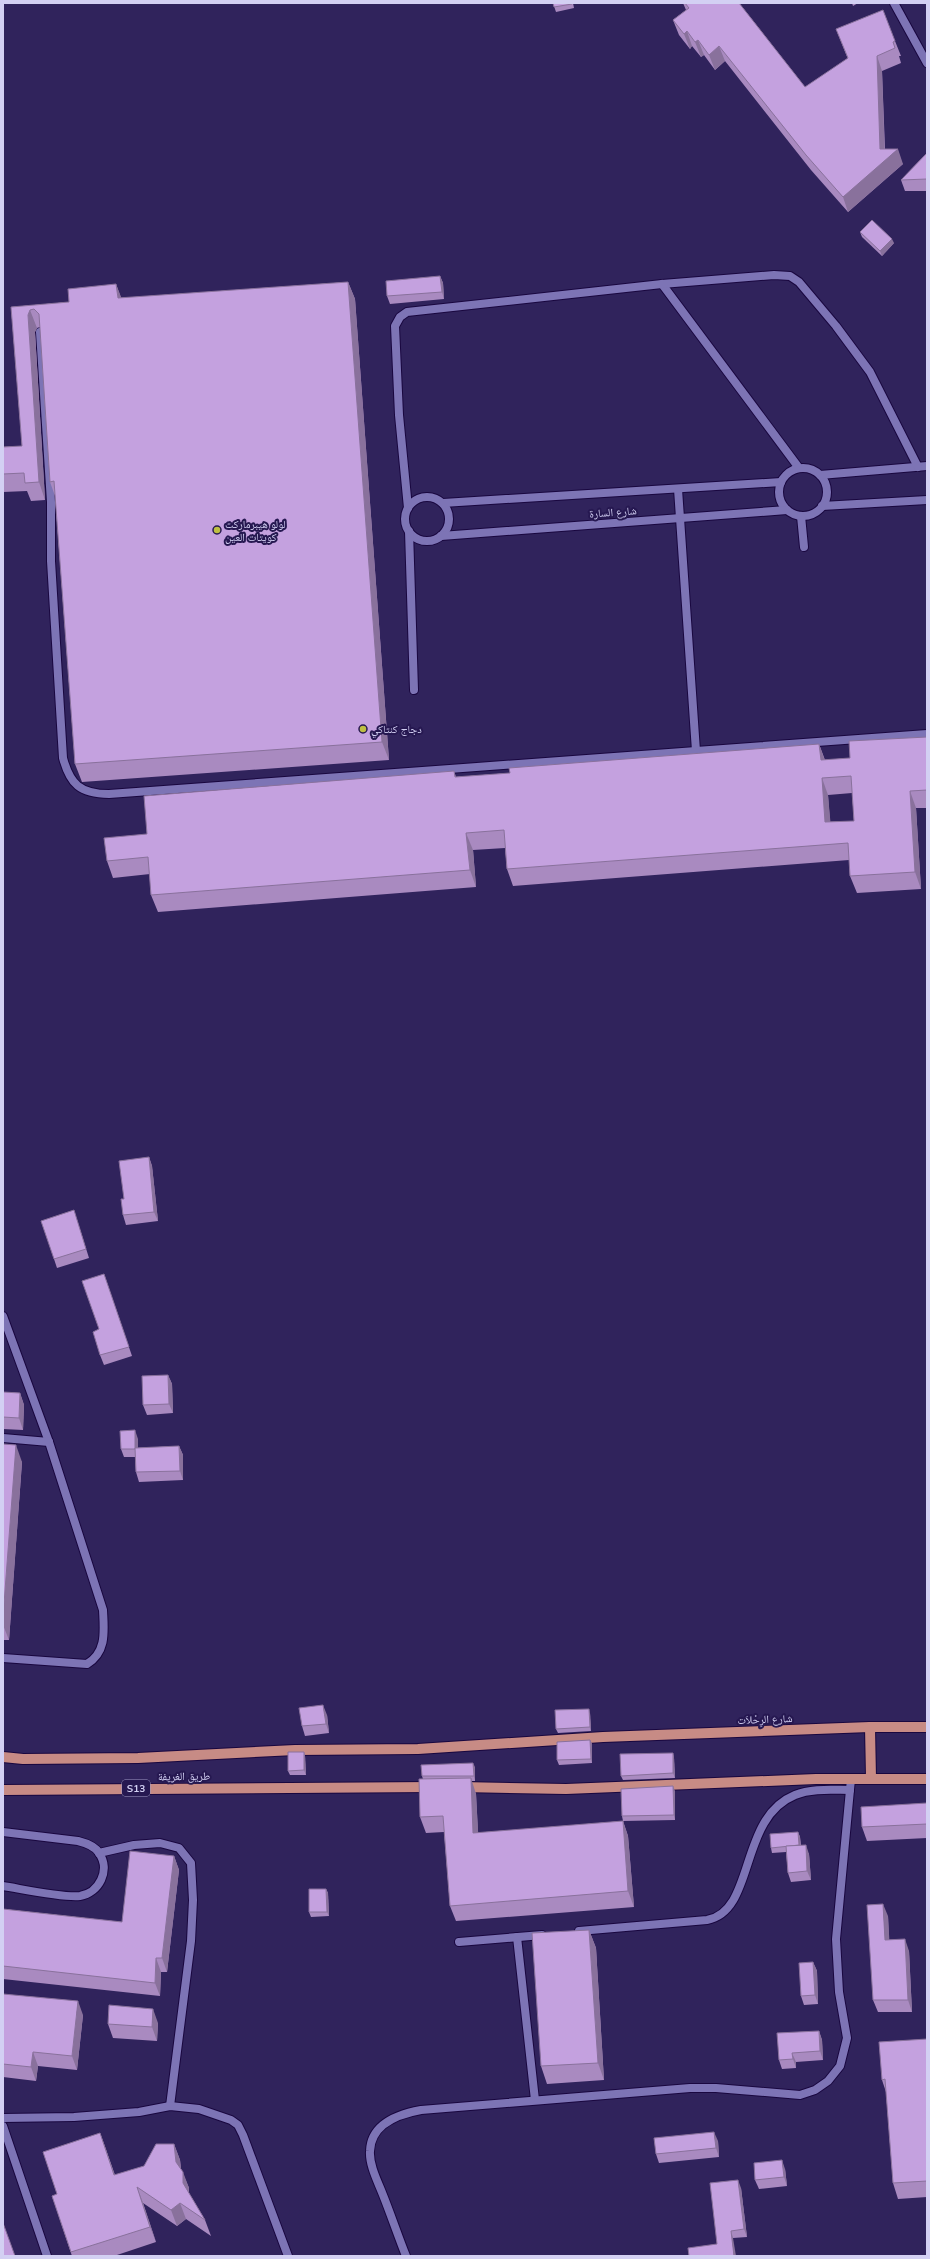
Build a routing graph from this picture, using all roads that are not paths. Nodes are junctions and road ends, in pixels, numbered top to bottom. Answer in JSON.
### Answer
{"nodes":[{"id":1,"x":894,"y":3,"type":"edge"},
{"id":2,"x":927,"y":63,"type":"edge"},
{"id":3,"x":662,"y":284,"type":"junction"},
{"id":4,"x":40,"y":332,"type":"edge"},
{"id":5,"x":927,"y":466,"type":"edge"},
{"id":6,"x":918,"y":467,"type":"junction"},
{"id":7,"x":799,"y":468,"type":"junction"},
{"id":8,"x":820,"y":475,"type":"junction"},
{"id":9,"x":781,"y":482,"type":"junction"},
{"id":10,"x":678,"y":488,"type":"junction"},
{"id":11,"x":927,"y":500,"type":"edge"},
{"id":12,"x":443,"y":503,"type":"junction"},
{"id":13,"x":822,"y":506,"type":"junction"},
{"id":14,"x":408,"y":508,"type":"junction"},
{"id":15,"x":787,"y":510,"type":"junction"},
{"id":16,"x":801,"y":516,"type":"junction"},
{"id":17,"x":680,"y":518,"type":"junction"},
{"id":18,"x":409,"y":531,"type":"junction"},
{"id":19,"x":441,"y":536,"type":"junction"},
{"id":20,"x":804,"y":547,"type":"dead end"},
{"id":21,"x":414,"y":690,"type":"dead end"},
{"id":22,"x":927,"y":734,"type":"edge"},
{"id":23,"x":696,"y":751,"type":"junction"},
{"id":24,"x":3,"y":1316,"type":"edge"},
{"id":25,"x":3,"y":1438,"type":"edge"},
{"id":26,"x":49,"y":1442,"type":"junction"},
{"id":27,"x":3,"y":1658,"type":"edge"},
{"id":28,"x":870,"y":1727,"type":"junction"},
{"id":29,"x":927,"y":1727,"type":"edge"},
{"id":30,"x":268,"y":1752,"type":"joint"},
{"id":31,"x":3,"y":1757,"type":"edge"},
{"id":32,"x":871,"y":1778,"type":"junction"},
{"id":33,"x":851,"y":1779,"type":"junction"},
{"id":34,"x":927,"y":1779,"type":"edge"},
{"id":35,"x":3,"y":1790,"type":"edge"},
{"id":36,"x":850,"y":1790,"type":"junction"},
{"id":37,"x":3,"y":1832,"type":"edge"},
{"id":38,"x":99,"y":1853,"type":"junction"},
{"id":39,"x":3,"y":1886,"type":"edge"},
{"id":40,"x":572,"y":1932,"type":"edge"},
{"id":41,"x":548,"y":1934,"type":"edge"},
{"id":42,"x":517,"y":1937,"type":"junction"},
{"id":43,"x":459,"y":1942,"type":"dead end"},
{"id":44,"x":535,"y":2100,"type":"junction"},
{"id":45,"x":170,"y":2106,"type":"junction"},
{"id":46,"x":3,"y":2118,"type":"edge"},
{"id":47,"x":3,"y":2126,"type":"edge"},
{"id":48,"x":47,"y":2256,"type":"edge"},
{"id":49,"x":288,"y":2256,"type":"edge"},
{"id":50,"x":406,"y":2256,"type":"edge"}],
"edges":[{"from":1,"to":2,"type":"street"},
{"from":3,"to":6,"type":"street"},
{"from":3,"to":7,"type":"street"},
{"from":3,"to":14,"type":"street"},
{"from":4,"to":23,"type":"street"},
{"from":5,"to":6,"type":"street"},
{"from":6,"to":8,"type":"street"},
{"from":7,"to":8,"type":"street"},
{"from":7,"to":9,"type":"street"},
{"from":8,"to":13,"type":"street"},
{"from":9,"to":10,"type":"street","name":"شارع السارة"},
{"from":9,"to":15,"type":"street"},
{"from":10,"to":12,"type":"street","name":"شارع السارة"},
{"from":10,"to":17,"type":"street"},
{"from":11,"to":13,"type":"street"},
{"from":12,"to":14,"type":"street"},
{"from":12,"to":19,"type":"street"},
{"from":13,"to":16,"type":"street"},
{"from":14,"to":18,"type":"street"},
{"from":15,"to":16,"type":"street"},
{"from":15,"to":17,"type":"street","name":"شارع السارة"},
{"from":16,"to":20,"type":"street"},
{"from":17,"to":19,"type":"street","name":"شارع السارة"},
{"from":17,"to":23,"type":"street"},
{"from":18,"to":19,"type":"street"},
{"from":18,"to":21,"type":"street"},
{"from":22,"to":23,"type":"street"},
{"from":24,"to":26,"type":"street"},
{"from":25,"to":26,"type":"street"},
{"from":26,"to":27,"type":"street"},
{"from":28,"to":29,"type":"main road","name":"شارع الرِحْلاَت"},
{"from":28,"to":30,"type":"main road","name":"شارع الرِحْلاَت"},
{"from":28,"to":32,"type":"main road"},
{"from":30,"to":31,"type":"main road","name":"طريق الغريفة"},
{"from":32,"to":33,"type":"main road"},
{"from":32,"to":34,"type":"main road"},
{"from":33,"to":35,"type":"main road","name":"طريق الغريفة","number":"S13"},
{"from":33,"to":36,"type":"street"},
{"from":36,"to":40,"type":"street"},
{"from":36,"to":44,"type":"street"},
{"from":37,"to":38,"type":"street"},
{"from":38,"to":39,"type":"street"},
{"from":38,"to":45,"type":"street"},
{"from":41,"to":42,"type":"street"},
{"from":42,"to":43,"type":"street"},
{"from":42,"to":44,"type":"street"},
{"from":44,"to":50,"type":"street"},
{"from":45,"to":46,"type":"street"},
{"from":45,"to":49,"type":"street"},
{"from":47,"to":48,"type":"street"}]}
